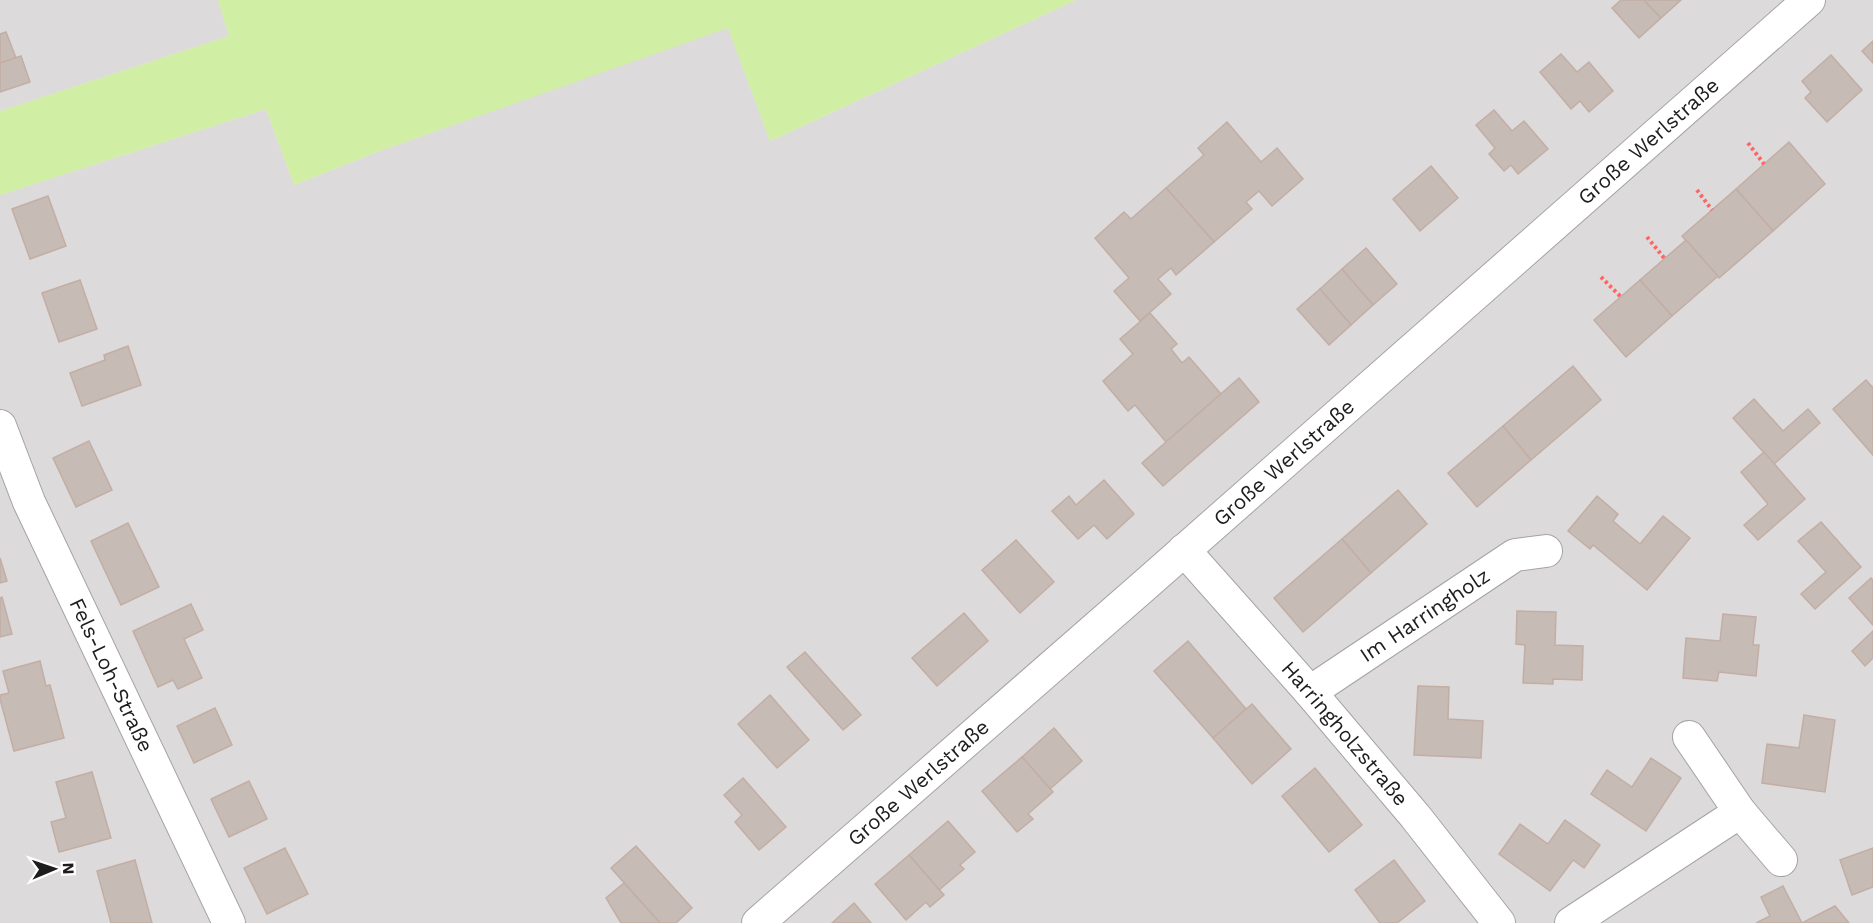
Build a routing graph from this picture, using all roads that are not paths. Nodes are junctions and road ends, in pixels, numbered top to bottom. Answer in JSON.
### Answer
{"nodes":[{"id":1,"x":1809,"y":0,"type":"edge"},
{"id":2,"x":0,"y":426,"type":"edge"},
{"id":3,"x":1184,"y":550,"type":"junction"},
{"id":4,"x":1546,"y":550,"type":"dead end"},
{"id":5,"x":1310,"y":692,"type":"junction"},
{"id":6,"x":1689,"y":737,"type":"dead end"},
{"id":7,"x":1740,"y":812,"type":"junction"},
{"id":8,"x":1781,"y":860,"type":"dead end"},
{"id":9,"x":228,"y":923,"type":"edge"},
{"id":10,"x":758,"y":923,"type":"edge"},
{"id":11,"x":1499,"y":923,"type":"edge"},
{"id":12,"x":1571,"y":923,"type":"edge"}],
"edges":[{"from":1,"to":3,"type":"street","name":"Große Werlstraße"},
{"from":2,"to":9,"type":"street","name":"Fels-Loh-Straße"},
{"from":3,"to":5,"type":"street","name":"Harringholzstraße"},
{"from":3,"to":10,"type":"street","name":"Große Werlstraße"},
{"from":4,"to":5,"type":"street","name":"Im Harringholz"},
{"from":5,"to":11,"type":"street","name":"Harringholzstraße"},
{"from":6,"to":7,"type":"street"},
{"from":7,"to":8,"type":"street"},
{"from":7,"to":12,"type":"street"}]}
